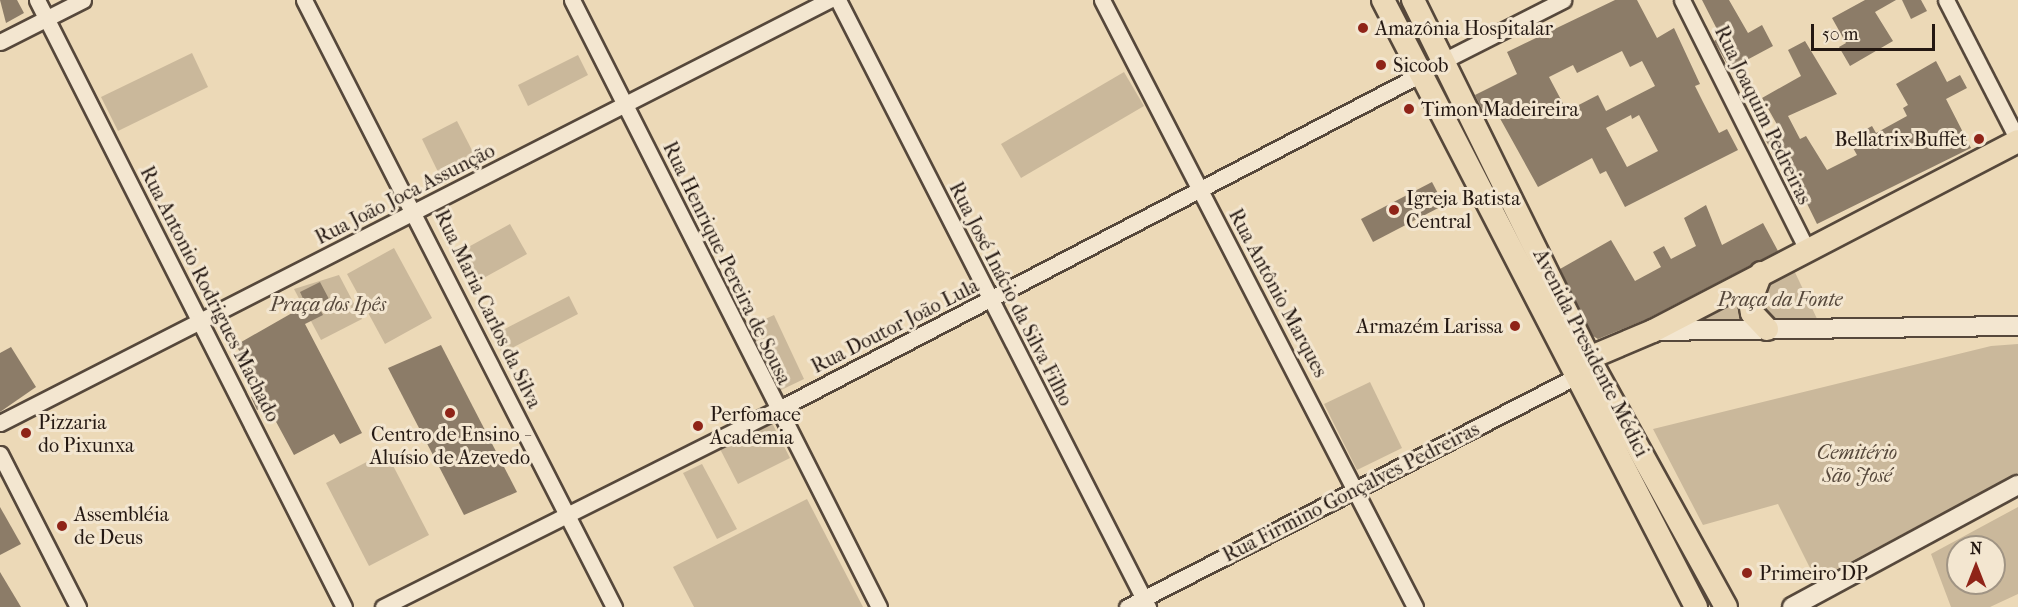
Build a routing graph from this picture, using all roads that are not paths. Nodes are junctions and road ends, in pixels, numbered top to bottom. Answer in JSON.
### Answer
{"nodes":[{"id":1,"x":37,"y":0,"type":"edge"},
{"id":2,"x":83,"y":0,"type":"edge"},
{"id":3,"x":304,"y":0,"type":"edge"},
{"id":4,"x":572,"y":0,"type":"edge"},
{"id":5,"x":829,"y":0,"type":"edge"},
{"id":6,"x":838,"y":0,"type":"edge"},
{"id":7,"x":1102,"y":0,"type":"edge"},
{"id":8,"x":1383,"y":0,"type":"edge"},
{"id":9,"x":1413,"y":0,"type":"edge"},
{"id":10,"x":1563,"y":0,"type":"edge"},
{"id":11,"x":1683,"y":0,"type":"edge"},
{"id":12,"x":1946,"y":0,"type":"edge"},
{"id":13,"x":46,"y":19,"type":"junction"},
{"id":14,"x":0,"y":42,"type":"edge"},
{"id":15,"x":1443,"y":61,"type":"junction"},
{"id":16,"x":1421,"y":74,"type":"junction"},
{"id":17,"x":625,"y":106,"type":"junction"},
{"id":18,"x":2018,"y":141,"type":"edge"},
{"id":19,"x":1199,"y":187,"type":"junction"},
{"id":20,"x":1519,"y":211,"type":"junction"},
{"id":21,"x":416,"y":212,"type":"junction"},
{"id":22,"x":1497,"y":221,"type":"junction"},
{"id":23,"x":1806,"y":248,"type":"junction"},
{"id":24,"x":1761,"y":273,"type":"junction"},
{"id":25,"x":990,"y":300,"type":"junction"},
{"id":26,"x":200,"y":321,"type":"junction"},
{"id":27,"x":2018,"y":326,"type":"edge"},
{"id":28,"x":1767,"y":329,"type":"junction"},
{"id":29,"x":1653,"y":331,"type":"junction"},
{"id":30,"x":1589,"y":358,"type":"junction"},
{"id":31,"x":1575,"y":377,"type":"junction"},
{"id":32,"x":777,"y":410,"type":"junction"},
{"id":33,"x":0,"y":423,"type":"edge"},
{"id":34,"x":0,"y":454,"type":"edge"},
{"id":35,"x":2018,"y":485,"type":"edge"},
{"id":36,"x":1357,"y":490,"type":"junction"},
{"id":37,"x":566,"y":513,"type":"junction"},
{"id":38,"x":1698,"y":553,"type":"junction"},
{"id":39,"x":1674,"y":566,"type":"junction"},
{"id":40,"x":1146,"y":603,"type":"edge"},
{"id":41,"x":78,"y":607,"type":"edge"},
{"id":42,"x":344,"y":607,"type":"edge"},
{"id":43,"x":383,"y":607,"type":"edge"},
{"id":44,"x":614,"y":607,"type":"edge"},
{"id":45,"x":879,"y":607,"type":"edge"},
{"id":46,"x":1127,"y":607,"type":"edge"},
{"id":47,"x":1415,"y":607,"type":"edge"},
{"id":48,"x":1696,"y":607,"type":"edge"},
{"id":49,"x":1726,"y":607,"type":"edge"},
{"id":50,"x":1792,"y":607,"type":"edge"}],
"edges":[{"from":1,"to":13,"type":"street","name":"Rua Antonio Rodrigues Machado"},
{"from":2,"to":13,"type":"street"},
{"from":3,"to":21,"type":"street","name":"Rua Maria Carlos da Silva"},
{"from":4,"to":17,"type":"street","name":"Rua Henrique Pereira de Sousa"},
{"from":5,"to":17,"type":"street","name":"Rua João Joca Assunção"},
{"from":6,"to":25,"type":"street","name":"Rua José Inácio da Silva Filho"},
{"from":7,"to":19,"type":"street","name":"Rua Antônio Marques"},
{"from":8,"to":16,"type":"main road","name":"Avenida Presidente Médici"},
{"from":9,"to":15,"type":"main road","name":"Avenida Presidente Médici"},
{"from":10,"to":15,"type":"street"},
{"from":11,"to":23,"type":"street","name":"Rua Joaquim Pedreiras"},
{"from":12,"to":18,"type":"street"},
{"from":13,"to":14,"type":"street"},
{"from":13,"to":26,"type":"street","name":"Rua Antonio Rodrigues Machado"},
{"from":15,"to":20,"type":"main road","name":"Avenida Presidente Médici"},
{"from":16,"to":19,"type":"street","name":"Rua Doutor João Lula"},
{"from":16,"to":22,"type":"main road","name":"Avenida Presidente Médici"},
{"from":17,"to":21,"type":"street","name":"Rua João Joca Assunção"},
{"from":17,"to":32,"type":"street","name":"Rua Henrique Pereira de Sousa"},
{"from":18,"to":23,"type":"main road"},
{"from":19,"to":25,"type":"street","name":"Rua Doutor João Lula"},
{"from":19,"to":36,"type":"street","name":"Rua Antônio Marques"},
{"from":20,"to":22,"type":"main road"},
{"from":20,"to":30,"type":"main road","name":"Avenida Presidente Médici"},
{"from":21,"to":26,"type":"street","name":"Rua João Joca Assunção"},
{"from":21,"to":37,"type":"street","name":"Rua Maria Carlos da Silva"},
{"from":22,"to":31,"type":"main road","name":"Avenida Presidente Médici"},
{"from":23,"to":24,"type":"main road"},
{"from":24,"to":28,"type":"main road"},
{"from":24,"to":29,"type":"main road"},
{"from":25,"to":32,"type":"street","name":"Rua Doutor João Lula"},
{"from":25,"to":40,"type":"street","name":"Rua José Inácio da Silva Filho"},
{"from":26,"to":33,"type":"street","name":"Rua João Joca Assunção"},
{"from":26,"to":42,"type":"street","name":"Rua Antonio Rodrigues Machado"},
{"from":27,"to":28,"type":"street"},
{"from":28,"to":29,"type":"street"},
{"from":29,"to":30,"type":"main road"},
{"from":30,"to":38,"type":"main road","name":"Avenida Presidente Médici"},
{"from":31,"to":36,"type":"street","name":"Rua Firmino Gonçalves Pedreiras"},
{"from":31,"to":39,"type":"main road","name":"Avenida Presidente Médici"},
{"from":32,"to":37,"type":"street","name":"Rua Doutor João Lula"},
{"from":32,"to":45,"type":"street","name":"Rua Henrique Pereira de Sousa"},
{"from":34,"to":41,"type":"street"},
{"from":35,"to":50,"type":"street"},
{"from":36,"to":40,"type":"street","name":"Rua Firmino Gonçalves Pedreiras"},
{"from":36,"to":47,"type":"street","name":"Rua Antônio Marques"},
{"from":37,"to":43,"type":"street","name":"Rua Doutor João Lula"},
{"from":37,"to":44,"type":"street","name":"Rua Maria Carlos da Silva"},
{"from":38,"to":39,"type":"main road"},
{"from":38,"to":49,"type":"main road","name":"Avenida Presidente Médici"},
{"from":39,"to":48,"type":"main road","name":"Avenida Presidente Médici"},
{"from":40,"to":46,"type":"street","name":"Rua Firmino Gonçalves Pedreiras"}]}
